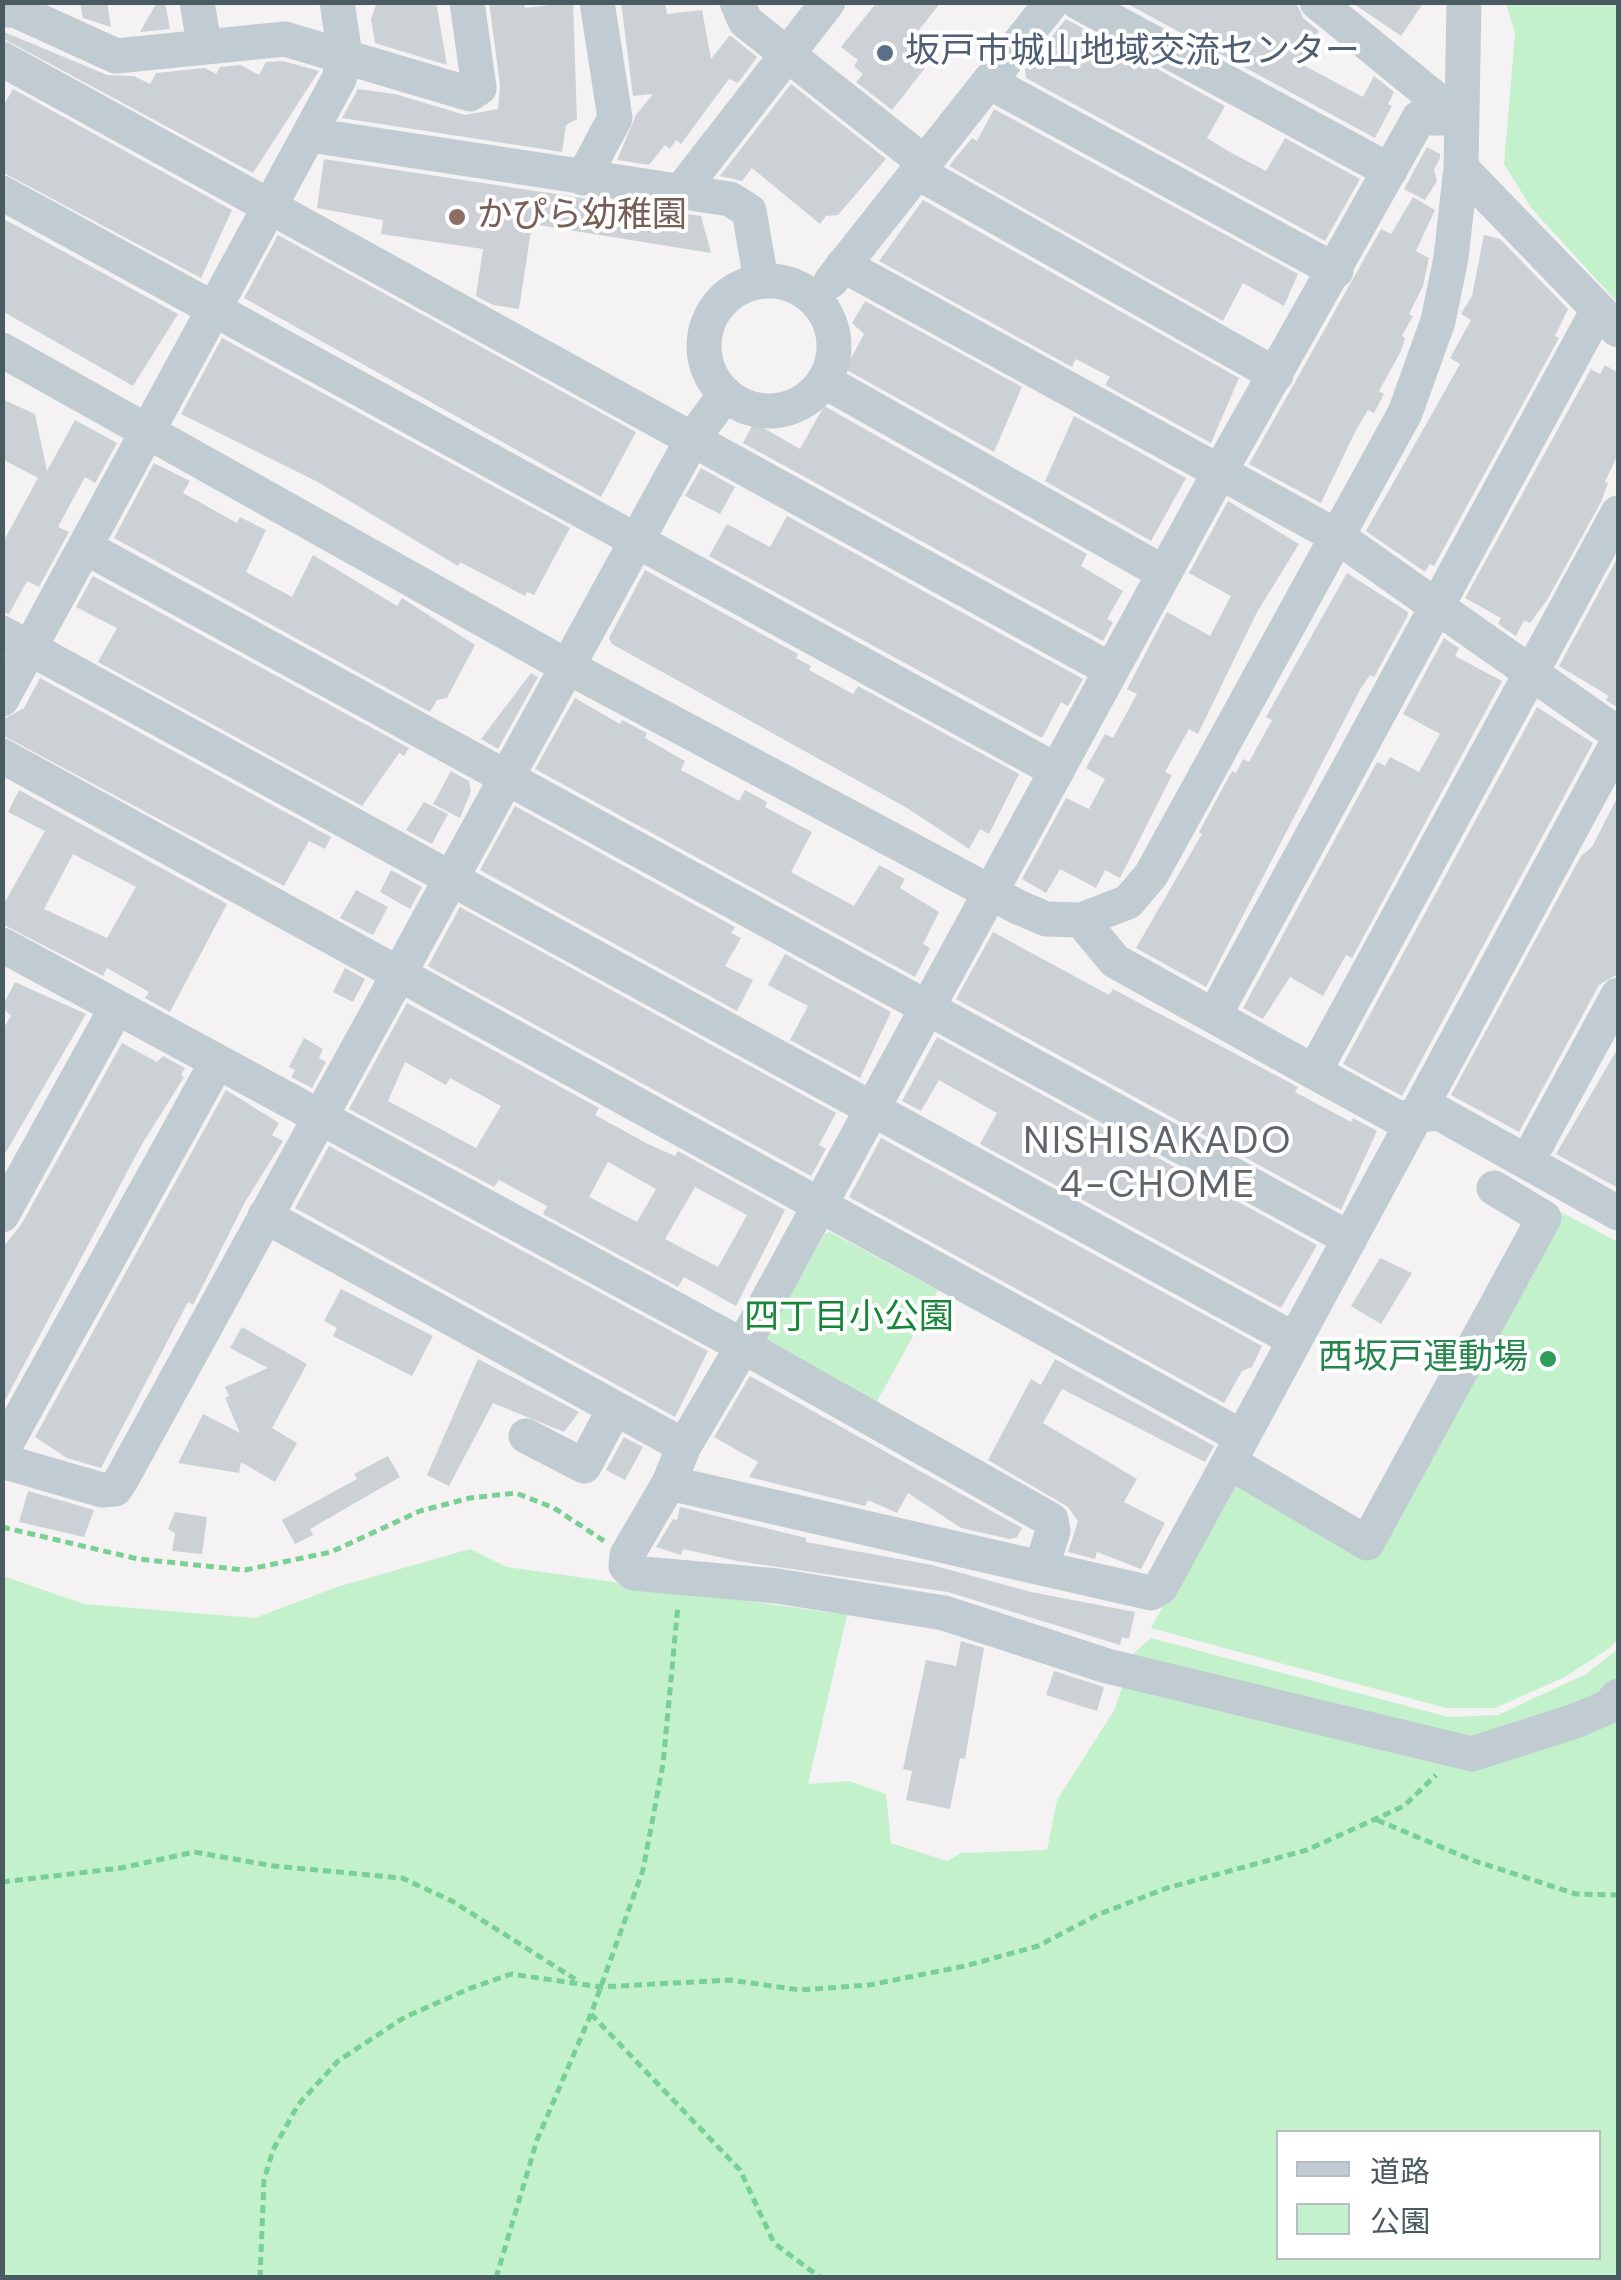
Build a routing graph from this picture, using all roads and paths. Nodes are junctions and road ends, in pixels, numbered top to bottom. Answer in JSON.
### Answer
{"nodes":[{"id":1,"x":197,"y":2,"type":"edge"},
{"id":2,"x":338,"y":2,"type":"edge"},
{"id":3,"x":467,"y":2,"type":"edge"},
{"id":4,"x":597,"y":2,"type":"edge"},
{"id":5,"x":737,"y":2,"type":"edge"},
{"id":6,"x":828,"y":2,"type":"edge"},
{"id":7,"x":1052,"y":2,"type":"edge"},
{"id":8,"x":1078,"y":2,"type":"edge"},
{"id":9,"x":1317,"y":2,"type":"edge"},
{"id":10,"x":1464,"y":2,"type":"edge"},
{"id":11,"x":2,"y":10,"type":"edge"},
{"id":12,"x":66,"y":19,"type":"edge"},
{"id":13,"x":204,"y":44,"type":"junction"},
{"id":14,"x":344,"y":55,"type":"junction"},
{"id":15,"x":786,"y":56,"type":"junction"},
{"id":16,"x":2,"y":59,"type":"edge"},
{"id":17,"x":990,"y":82,"type":"junction"},
{"id":18,"x":1459,"y":118,"type":"junction"},
{"id":19,"x":310,"y":135,"type":"junction"},
{"id":20,"x":922,"y":168,"type":"junction"},
{"id":21,"x":1461,"y":168,"type":"junction"},
{"id":22,"x":1390,"y":172,"type":"junction"},
{"id":23,"x":583,"y":178,"type":"junction"},
{"id":24,"x":681,"y":191,"type":"junction"},
{"id":25,"x":2,"y":193,"type":"edge"},
{"id":26,"x":272,"y":207,"type":"junction"},
{"id":27,"x":842,"y":265,"type":"junction"},
{"id":28,"x":1336,"y":272,"type":"junction"},
{"id":29,"x":761,"y":280,"type":"junction"},
{"id":30,"x":816,"y":302,"type":"junction"},
{"id":31,"x":216,"y":308,"type":"junction"},
{"id":32,"x":1608,"y":320,"type":"edge"},
{"id":33,"x":2,"y":350,"type":"edge"},
{"id":34,"x":1276,"y":375,"type":"junction"},
{"id":35,"x":824,"y":381,"type":"junction"},
{"id":36,"x":725,"y":395,"type":"junction"},
{"id":37,"x":150,"y":431,"type":"junction"},
{"id":38,"x":693,"y":438,"type":"junction"},
{"id":39,"x":1219,"y":473,"type":"junction"},
{"id":40,"x":1618,"y":513,"type":"edge"},
{"id":41,"x":1338,"y":537,"type":"junction"},
{"id":42,"x":635,"y":543,"type":"junction"},
{"id":43,"x":85,"y":547,"type":"junction"},
{"id":44,"x":1164,"y":572,"type":"junction"},
{"id":45,"x":1438,"y":607,"type":"junction"},
{"id":46,"x":17,"y":640,"type":"edge"},
{"id":47,"x":568,"y":667,"type":"junction"},
{"id":48,"x":1111,"y":670,"type":"junction"},
{"id":49,"x":1531,"y":672,"type":"junction"},
{"id":50,"x":2,"y":700,"type":"edge"},
{"id":51,"x":1618,"y":734,"type":"edge"},
{"id":52,"x":1618,"y":742,"type":"edge"},
{"id":53,"x":2,"y":756,"type":"edge"},
{"id":54,"x":1057,"y":770,"type":"junction"},
{"id":55,"x":509,"y":778,"type":"junction"},
{"id":56,"x":453,"y":878,"type":"junction"},
{"id":57,"x":993,"y":893,"type":"junction"},
{"id":58,"x":1081,"y":920,"type":"junction"},
{"id":59,"x":5,"y":952,"type":"edge"},
{"id":60,"x":398,"y":977,"type":"junction"},
{"id":61,"x":1618,"y":994,"type":"edge"},
{"id":62,"x":117,"y":1007,"type":"junction"},
{"id":63,"x":928,"y":1007,"type":"junction"},
{"id":64,"x":1214,"y":1016,"type":"junction"},
{"id":65,"x":218,"y":1062,"type":"junction"},
{"id":66,"x":1314,"y":1072,"type":"junction"},
{"id":67,"x":873,"y":1108,"type":"junction"},
{"id":68,"x":318,"y":1118,"type":"junction"},
{"id":69,"x":1423,"y":1129,"type":"junction"},
{"id":70,"x":1527,"y":1162,"type":"junction"},
{"id":71,"x":1494,"y":1188,"type":"dead end"},
{"id":72,"x":818,"y":1206,"type":"junction"},
{"id":73,"x":1618,"y":1212,"type":"edge"},
{"id":74,"x":2,"y":1215,"type":"edge"},
{"id":75,"x":265,"y":1216,"type":"junction"},
{"id":76,"x":1350,"y":1239,"type":"junction"},
{"id":77,"x":1295,"y":1340,"type":"junction"},
{"id":78,"x":743,"y":1346,"type":"junction"},
{"id":79,"x":614,"y":1410,"type":"junction"},
{"id":80,"x":526,"y":1436,"type":"dead end"},
{"id":81,"x":684,"y":1446,"type":"junction"},
{"id":82,"x":1235,"y":1450,"type":"junction"},
{"id":83,"x":2,"y":1451,"type":"edge"},
{"id":84,"x":2,"y":1460,"type":"edge"},
{"id":85,"x":669,"y":1483,"type":"junction"},
{"id":86,"x":2,"y":1527,"type":"edge"},
{"id":87,"x":627,"y":1555,"type":"junction"},
{"id":88,"x":1041,"y":1568,"type":"junction"},
{"id":89,"x":681,"y":1578,"type":"junction"},
{"id":90,"x":1618,"y":1696,"type":"edge"},
{"id":91,"x":1459,"y":1752,"type":"junction"},
{"id":92,"x":1377,"y":1820,"type":"junction"},
{"id":93,"x":2,"y":1882,"type":"edge"},
{"id":94,"x":1618,"y":1895,"type":"edge"},
{"id":95,"x":577,"y":1981,"type":"junction"},
{"id":96,"x":601,"y":1987,"type":"junction"},
{"id":97,"x":591,"y":2014,"type":"junction"},
{"id":98,"x":260,"y":2278,"type":"edge"},
{"id":99,"x":496,"y":2278,"type":"edge"},
{"id":100,"x":821,"y":2278,"type":"edge"}],
"edges":[{"from":1,"to":13,"type":"street"},
{"from":2,"to":14,"type":"street"},
{"from":3,"to":14,"type":"street"},
{"from":4,"to":23,"type":"street"},
{"from":5,"to":15,"type":"street"},
{"from":6,"to":15,"type":"street"},
{"from":7,"to":17,"type":"street"},
{"from":8,"to":22,"type":"street"},
{"from":9,"to":18,"type":"street"},
{"from":10,"to":18,"type":"street"},
{"from":11,"to":12,"type":"street"},
{"from":12,"to":13,"type":"street"},
{"from":13,"to":14,"type":"street"},
{"from":14,"to":19,"type":"street"},
{"from":15,"to":20,"type":"street"},
{"from":15,"to":24,"type":"street"},
{"from":16,"to":26,"type":"street"},
{"from":17,"to":20,"type":"street"},
{"from":17,"to":28,"type":"street"},
{"from":18,"to":21,"type":"street"},
{"from":18,"to":22,"type":"street"},
{"from":19,"to":23,"type":"street"},
{"from":19,"to":26,"type":"street"},
{"from":20,"to":27,"type":"street"},
{"from":20,"to":34,"type":"street"},
{"from":21,"to":32,"type":"street"},
{"from":21,"to":41,"type":"street"},
{"from":22,"to":28,"type":"street"},
{"from":23,"to":24,"type":"street"},
{"from":24,"to":29,"type":"street"},
{"from":25,"to":31,"type":"street"},
{"from":26,"to":31,"type":"street"},
{"from":26,"to":38,"type":"street"},
{"from":27,"to":30,"type":"street"},
{"from":27,"to":39,"type":"street"},
{"from":28,"to":34,"type":"street"},
{"from":29,"to":30,"type":"street"},
{"from":29,"to":36,"type":"street"},
{"from":30,"to":35,"type":"street"},
{"from":31,"to":37,"type":"street"},
{"from":31,"to":42,"type":"street"},
{"from":32,"to":45,"type":"street"},
{"from":33,"to":37,"type":"street"},
{"from":34,"to":39,"type":"street"},
{"from":35,"to":36,"type":"street"},
{"from":35,"to":44,"type":"street"},
{"from":36,"to":38,"type":"street"},
{"from":37,"to":43,"type":"street"},
{"from":37,"to":47,"type":"street"},
{"from":38,"to":42,"type":"street"},
{"from":38,"to":48,"type":"street"},
{"from":39,"to":41,"type":"street"},
{"from":39,"to":44,"type":"street"},
{"from":40,"to":49,"type":"street"},
{"from":41,"to":45,"type":"street"},
{"from":41,"to":58,"type":"street"},
{"from":42,"to":47,"type":"street"},
{"from":42,"to":54,"type":"street"},
{"from":43,"to":46,"type":"street"},
{"from":43,"to":55,"type":"street"},
{"from":44,"to":48,"type":"street"},
{"from":45,"to":49,"type":"street"},
{"from":45,"to":64,"type":"street"},
{"from":46,"to":50,"type":"street"},
{"from":46,"to":56,"type":"street"},
{"from":47,"to":55,"type":"street"},
{"from":47,"to":57,"type":"street"},
{"from":48,"to":54,"type":"street"},
{"from":49,"to":51,"type":"street"},
{"from":49,"to":66,"type":"street"},
{"from":52,"to":69,"type":"street"},
{"from":53,"to":60,"type":"street"},
{"from":54,"to":57,"type":"street"},
{"from":55,"to":56,"type":"street"},
{"from":55,"to":63,"type":"street"},
{"from":56,"to":60,"type":"street"},
{"from":56,"to":67,"type":"street"},
{"from":57,"to":58,"type":"street"},
{"from":57,"to":63,"type":"street"},
{"from":58,"to":64,"type":"street"},
{"from":59,"to":62,"type":"street"},
{"from":60,"to":68,"type":"street"},
{"from":60,"to":72,"type":"street"},
{"from":61,"to":70,"type":"street"},
{"from":62,"to":65,"type":"street"},
{"from":62,"to":74,"type":"street"},
{"from":63,"to":67,"type":"street"},
{"from":63,"to":76,"type":"street"},
{"from":64,"to":66,"type":"street"},
{"from":65,"to":68,"type":"street"},
{"from":65,"to":83,"type":"street"},
{"from":66,"to":69,"type":"street"},
{"from":67,"to":72,"type":"street"},
{"from":67,"to":77,"type":"street"},
{"from":68,"to":75,"type":"street"},
{"from":68,"to":78,"type":"street"},
{"from":69,"to":70,"type":"street"},
{"from":69,"to":76,"type":"street"},
{"from":70,"to":73,"type":"street"},
{"from":71,"to":82,"type":"street"},
{"from":72,"to":78,"type":"street"},
{"from":72,"to":82,"type":"street"},
{"from":75,"to":79,"type":"street"},
{"from":75,"to":84,"type":"street"},
{"from":76,"to":77,"type":"street"},
{"from":77,"to":82,"type":"street"},
{"from":78,"to":81,"type":"street"},
{"from":78,"to":88,"type":"street"},
{"from":79,"to":80,"type":"street"},
{"from":79,"to":81,"type":"street"},
{"from":81,"to":85,"type":"street"},
{"from":82,"to":88,"type":"street"},
{"from":85,"to":87,"type":"street"},
{"from":85,"to":88,"type":"street"},
{"from":86,"to":87,"type":"path"},
{"from":87,"to":89,"type":"street"},
{"from":89,"to":91,"type":"street"},
{"from":89,"to":96,"type":"path"},
{"from":90,"to":91,"type":"street"},
{"from":91,"to":92,"type":"path"},
{"from":92,"to":94,"type":"path"},
{"from":92,"to":96,"type":"path"},
{"from":93,"to":95,"type":"path"},
{"from":95,"to":96,"type":"path"},
{"from":95,"to":98,"type":"path"},
{"from":96,"to":97,"type":"path"},
{"from":97,"to":99,"type":"path"},
{"from":97,"to":100,"type":"path"}]}
